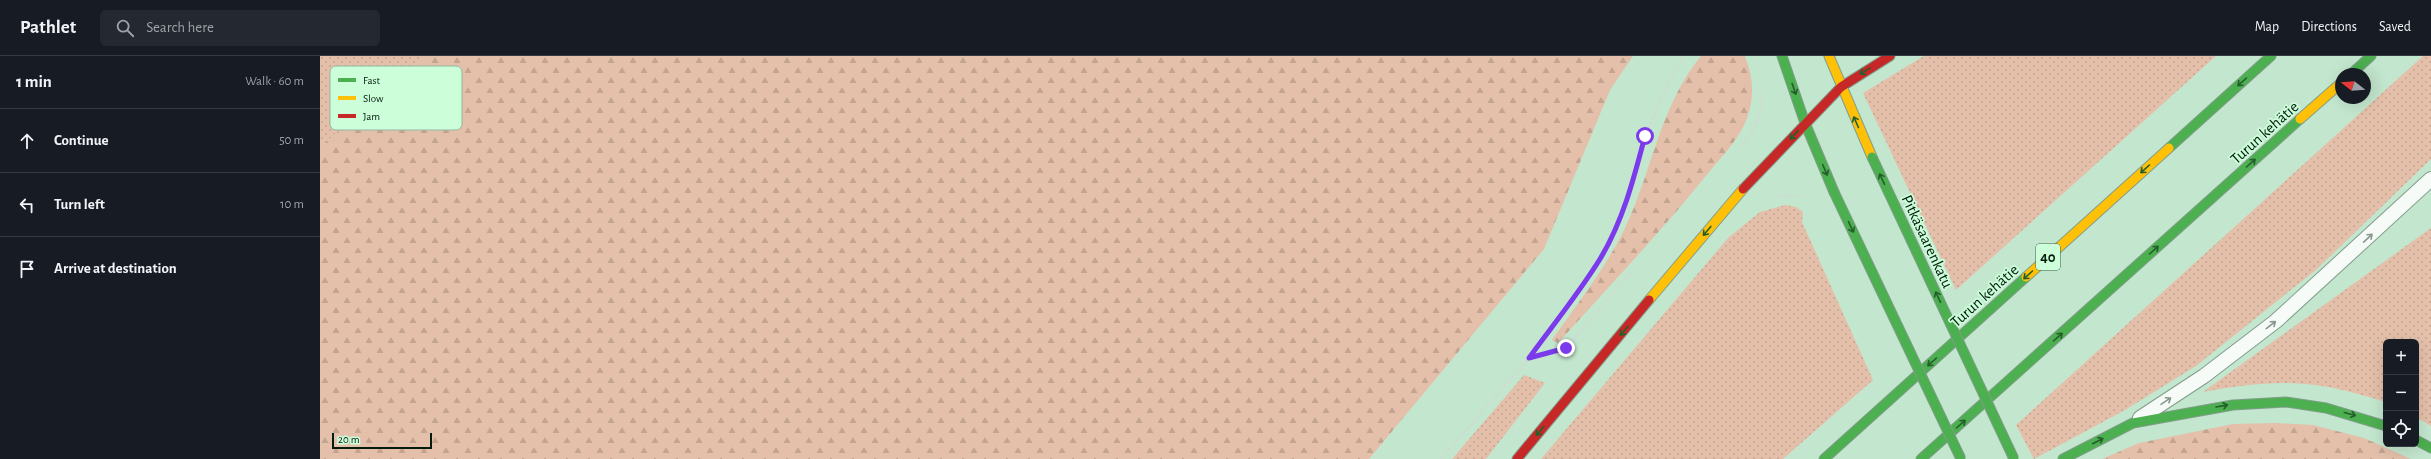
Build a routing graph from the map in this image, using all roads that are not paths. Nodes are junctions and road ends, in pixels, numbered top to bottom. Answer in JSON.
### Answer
{"nodes":[{"id":1,"x":1782,"y":56,"type":"edge"},
{"id":2,"x":1829,"y":56,"type":"edge"},
{"id":3,"x":1890,"y":56,"type":"edge"},
{"id":4,"x":2271,"y":56,"type":"edge"},
{"id":5,"x":2371,"y":56,"type":"edge"},
{"id":6,"x":2358,"y":68,"type":"edge"},
{"id":7,"x":1841,"y":87,"type":"junction"},
{"id":8,"x":2335,"y":88,"type":"edge"},
{"id":9,"x":1805,"y":123,"type":"junction"},
{"id":10,"x":2431,"y":179,"type":"edge"},
{"id":11,"x":2133,"y":423,"type":"junction"},
{"id":12,"x":2383,"y":425,"type":"edge"},
{"id":13,"x":2419,"y":442,"type":"edge"},
{"id":14,"x":2431,"y":448,"type":"edge"},
{"id":15,"x":1517,"y":459,"type":"edge"},
{"id":16,"x":1824,"y":459,"type":"edge"},
{"id":17,"x":1921,"y":459,"type":"edge"},
{"id":18,"x":1961,"y":459,"type":"edge"},
{"id":19,"x":2014,"y":459,"type":"edge"},
{"id":20,"x":2063,"y":459,"type":"edge"}],
"edges":[{"from":1,"to":9,"type":"main road","one_way":true},
{"from":2,"to":7,"type":"main road","name":"Pitkäsaarenkatu"},
{"from":3,"to":7,"type":"main road","one_way":true},
{"from":4,"to":16,"type":"main road","name":"Turun kehätie","number":"40","one_way":true},
{"from":5,"to":6,"type":"main road"},
{"from":7,"to":9,"type":"main road"},
{"from":19,"to":7,"type":"main road","name":"Pitkäsaarenkatu","one_way":true,"bridge":true},
{"from":17,"to":8,"type":"main road","name":"Turun kehätie","one_way":true},
{"from":9,"to":15,"type":"main road","one_way":true},
{"from":9,"to":18,"type":"main road","one_way":true,"bridge":true},
{"from":11,"to":10,"type":"lane","one_way":true},
{"from":11,"to":12,"type":"main road","one_way":true},
{"from":20,"to":11,"type":"main road","one_way":true},
{"from":13,"to":14,"type":"main road"}]}
